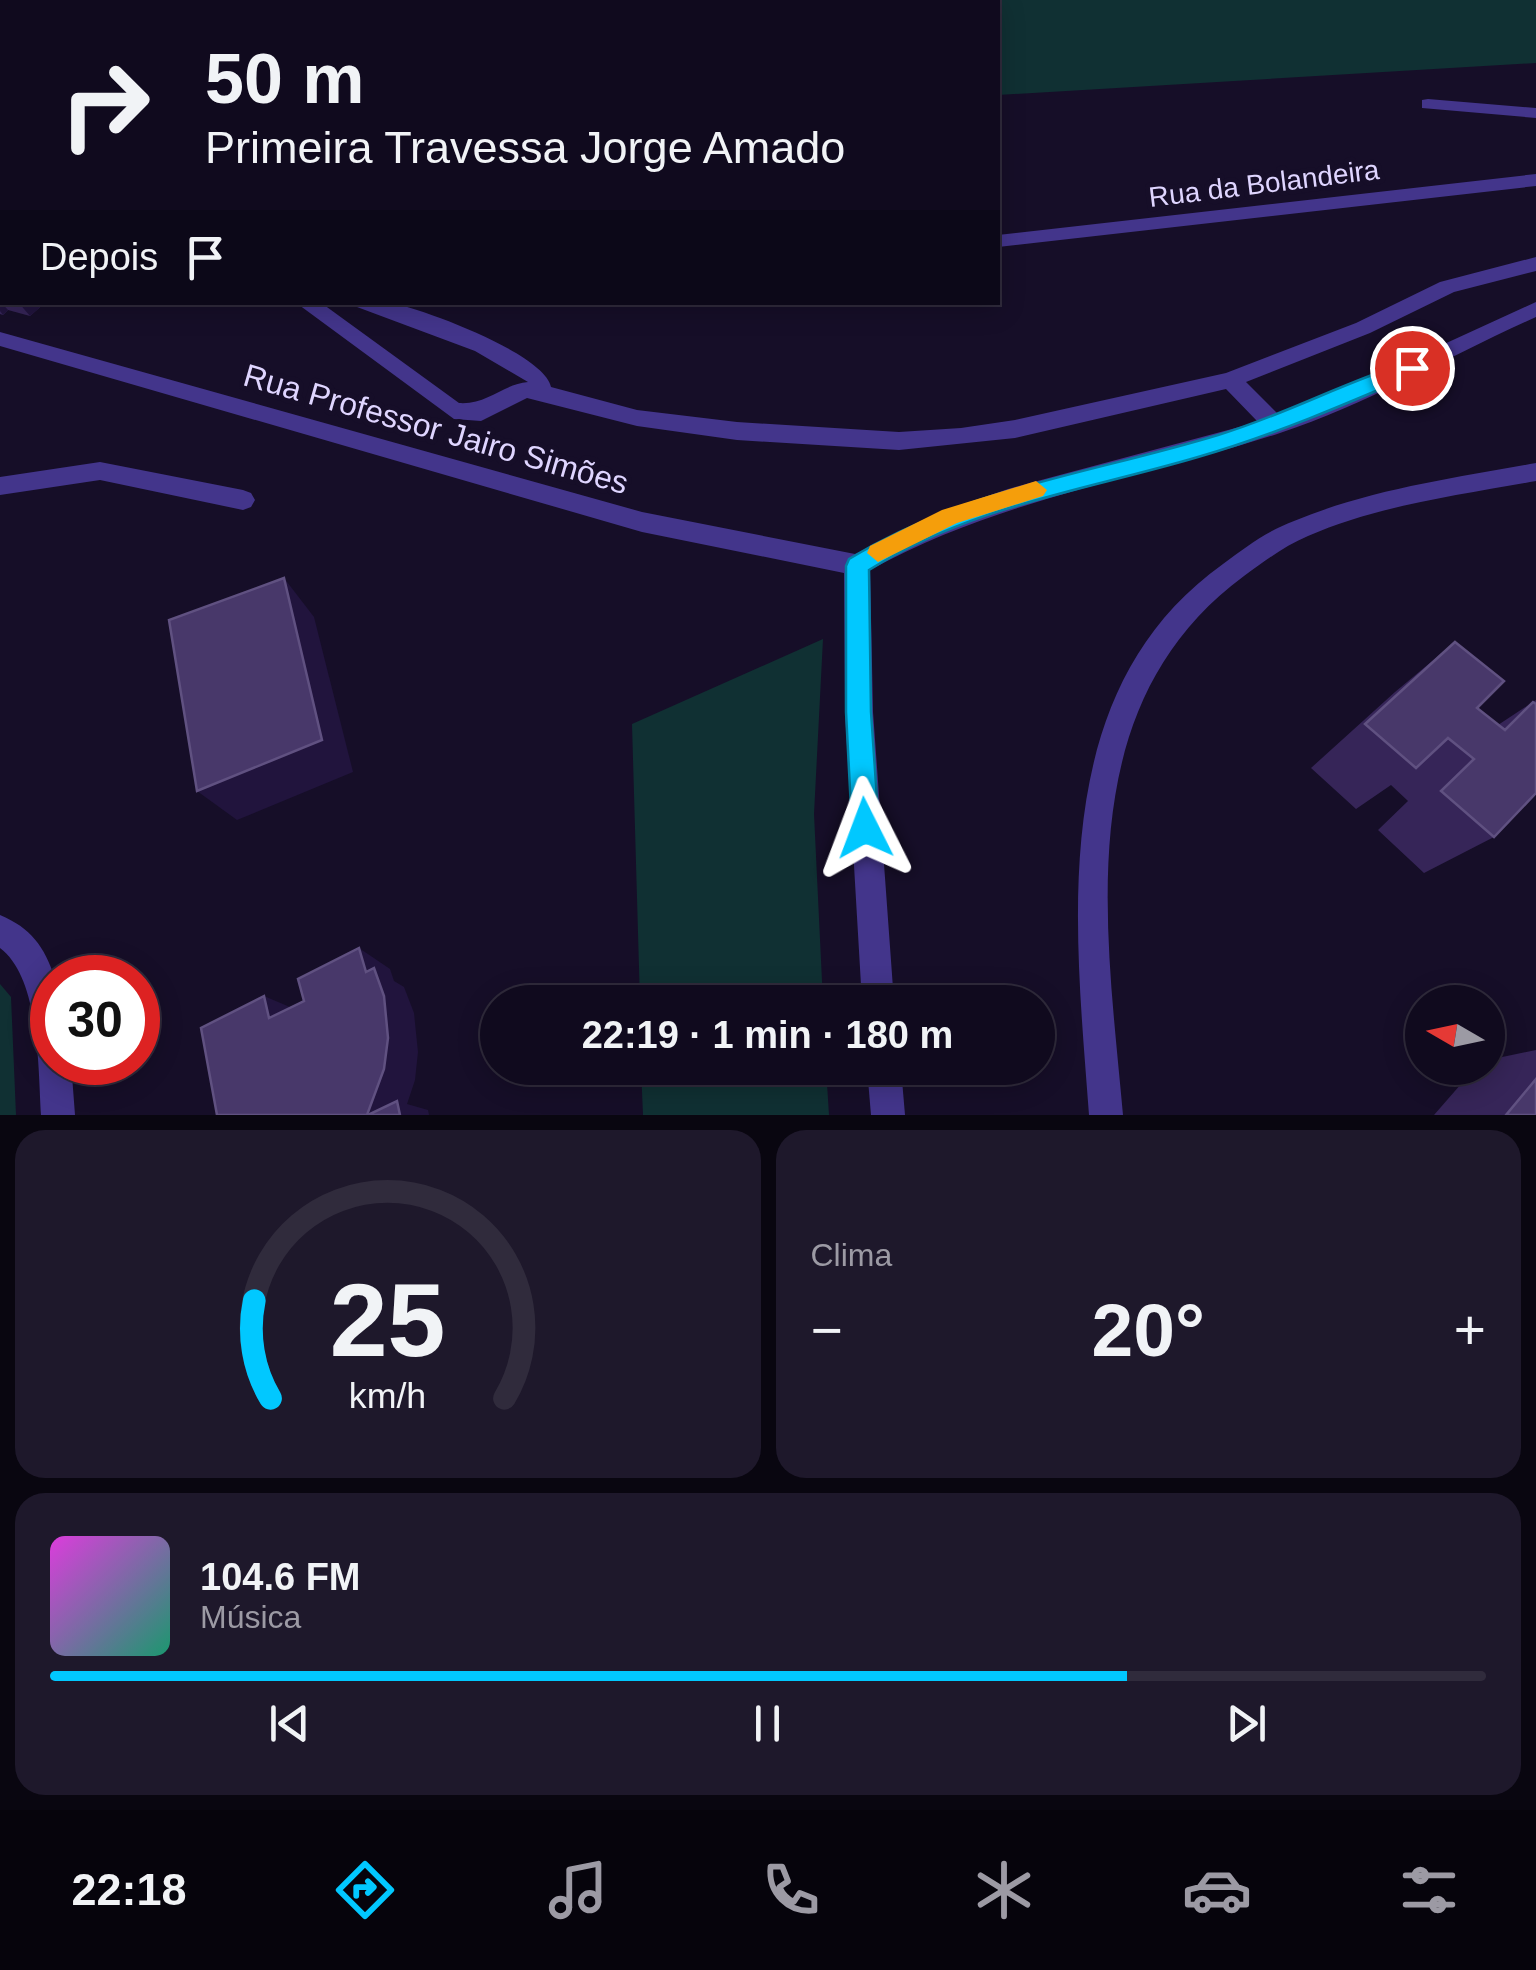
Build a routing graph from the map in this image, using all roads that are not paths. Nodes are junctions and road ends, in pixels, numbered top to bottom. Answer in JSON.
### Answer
{"nodes":[{"id":1,"x":1428,"y":104,"type":"dead end"},
{"id":2,"x":1536,"y":114,"type":"edge"},
{"id":3,"x":1536,"y":180,"type":"edge"},
{"id":4,"x":1000,"y":241,"type":"edge"},
{"id":5,"x":1536,"y":264,"type":"edge"},
{"id":6,"x":308,"y":305,"type":"edge"},
{"id":7,"x":372,"y":305,"type":"edge"},
{"id":8,"x":1536,"y":309,"type":"edge"},
{"id":9,"x":0,"y":339,"type":"edge"},
{"id":10,"x":1230,"y":380,"type":"junction"},
{"id":11,"x":540,"y":391,"type":"junction"},
{"id":12,"x":1276,"y":426,"type":"junction"},
{"id":13,"x":1536,"y":472,"type":"edge"},
{"id":14,"x":0,"y":486,"type":"edge"},
{"id":15,"x":242,"y":500,"type":"dead end"},
{"id":16,"x":858,"y":566,"type":"junction"},
{"id":17,"x":0,"y":931,"type":"edge"},
{"id":18,"x":31,"y":955,"type":"edge"},
{"id":19,"x":877,"y":985,"type":"edge"},
{"id":20,"x":56,"y":1085,"type":"edge"},
{"id":21,"x":885,"y":1085,"type":"edge"},
{"id":22,"x":58,"y":1115,"type":"edge"},
{"id":23,"x":888,"y":1115,"type":"edge"},
{"id":24,"x":1106,"y":1115,"type":"edge"}],
"edges":[{"from":1,"to":2,"type":"street"},
{"from":3,"to":4,"type":"street","name":"Rua da Bolandeira"},
{"from":5,"to":10,"type":"street"},
{"from":6,"to":11,"type":"street"},
{"from":7,"to":11,"type":"street"},
{"from":8,"to":12,"type":"street"},
{"from":9,"to":16,"type":"street","name":"Rua Professor Jairo Simões"},
{"from":10,"to":11,"type":"street"},
{"from":10,"to":12,"type":"street"},
{"from":12,"to":16,"type":"street"},
{"from":13,"to":24,"type":"street"},
{"from":14,"to":15,"type":"street"},
{"from":16,"to":19,"type":"street"},
{"from":17,"to":18,"type":"street"},
{"from":20,"to":22,"type":"street"},
{"from":21,"to":23,"type":"street"}]}
